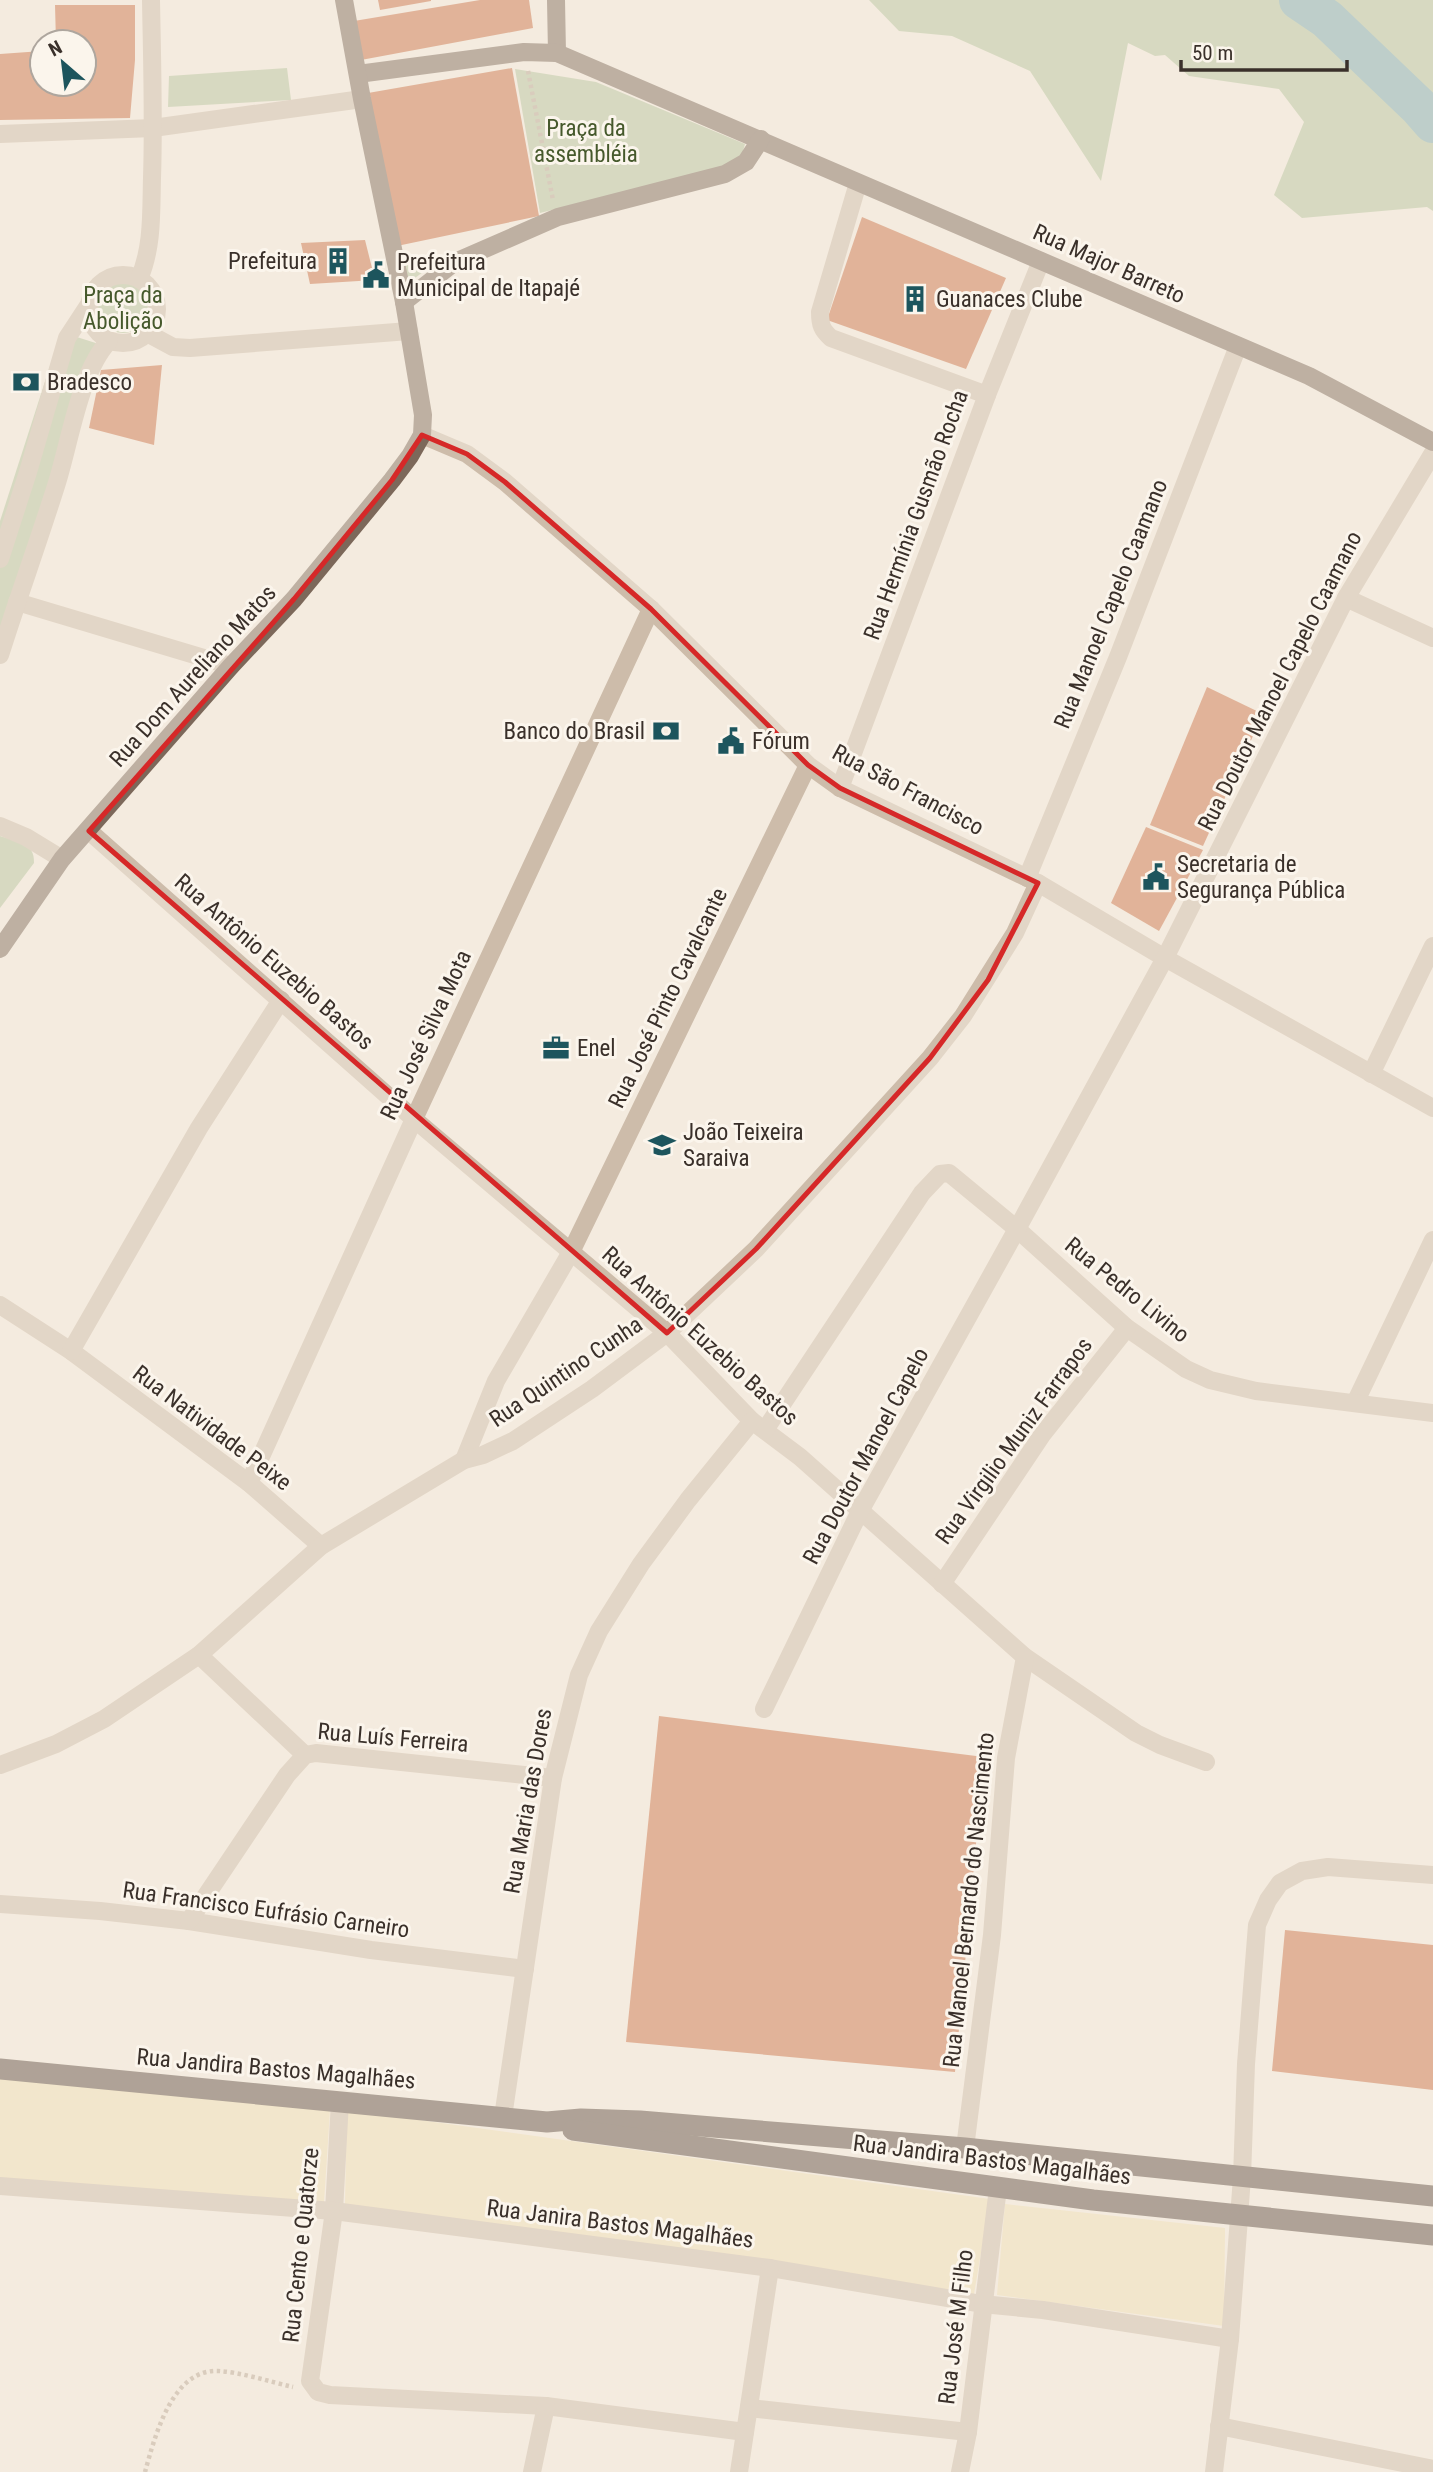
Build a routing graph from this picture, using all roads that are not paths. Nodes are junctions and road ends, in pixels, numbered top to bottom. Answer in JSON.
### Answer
{"nodes":[{"id":1,"x":151,"y":0,"type":"edge"},
{"id":2,"x":345,"y":0,"type":"edge"},
{"id":3,"x":556,"y":0,"type":"edge"},
{"id":4,"x":557,"y":53,"type":"junction"},
{"id":5,"x":358,"y":74,"type":"junction"},
{"id":6,"x":362,"y":99,"type":"junction"},
{"id":7,"x":153,"y":128,"type":"junction"},
{"id":8,"x":0,"y":134,"type":"edge"},
{"id":9,"x":761,"y":139,"type":"junction"},
{"id":10,"x":858,"y":183,"type":"junction"},
{"id":11,"x":1041,"y":261,"type":"junction"},
{"id":12,"x":139,"y":279,"type":"junction"},
{"id":13,"x":404,"y":303,"type":"junction"},
{"id":14,"x":88,"y":306,"type":"junction"},
{"id":15,"x":409,"y":331,"type":"junction"},
{"id":16,"x":147,"y":333,"type":"junction"},
{"id":17,"x":109,"y":341,"type":"junction"},
{"id":18,"x":1238,"y":346,"type":"junction"},
{"id":19,"x":987,"y":395,"type":"junction"},
{"id":20,"x":422,"y":435,"type":"junction"},
{"id":21,"x":1433,"y":442,"type":"edge"},
{"id":22,"x":1433,"y":453,"type":"edge"},
{"id":23,"x":0,"y":559,"type":"edge"},
{"id":24,"x":1346,"y":598,"type":"junction"},
{"id":25,"x":17,"y":602,"type":"junction"},
{"id":26,"x":651,"y":609,"type":"junction"},
{"id":27,"x":1433,"y":638,"type":"edge"},
{"id":28,"x":0,"y":655,"type":"edge"},
{"id":29,"x":231,"y":666,"type":"junction"},
{"id":30,"x":808,"y":765,"type":"junction"},
{"id":31,"x":840,"y":788,"type":"junction"},
{"id":32,"x":0,"y":826,"type":"edge"},
{"id":33,"x":89,"y":831,"type":"junction"},
{"id":34,"x":62,"y":859,"type":"junction"},
{"id":35,"x":1033,"y":881,"type":"junction"},
{"id":36,"x":1433,"y":946,"type":"edge"},
{"id":37,"x":0,"y":949,"type":"edge"},
{"id":38,"x":1165,"y":958,"type":"junction"},
{"id":39,"x":281,"y":1000,"type":"junction"},
{"id":40,"x":1371,"y":1074,"type":"junction"},
{"id":41,"x":1433,"y":1108,"type":"edge"},
{"id":42,"x":414,"y":1119,"type":"junction"},
{"id":43,"x":940,"y":1174,"type":"joint"},
{"id":44,"x":1017,"y":1229,"type":"junction"},
{"id":45,"x":1433,"y":1240,"type":"edge"},
{"id":46,"x":571,"y":1252,"type":"junction"},
{"id":47,"x":0,"y":1305,"type":"edge"},
{"id":48,"x":1127,"y":1328,"type":"junction"},
{"id":49,"x":667,"y":1333,"type":"junction"},
{"id":50,"x":71,"y":1351,"type":"junction"},
{"id":51,"x":1355,"y":1403,"type":"junction"},
{"id":52,"x":1433,"y":1413,"type":"edge"},
{"id":53,"x":758,"y":1426,"type":"junction"},
{"id":54,"x":464,"y":1460,"type":"junction"},
{"id":55,"x":249,"y":1483,"type":"junction"},
{"id":56,"x":860,"y":1511,"type":"junction"},
{"id":57,"x":321,"y":1546,"type":"junction"},
{"id":58,"x":942,"y":1584,"type":"junction"},
{"id":59,"x":200,"y":1655,"type":"junction"},
{"id":60,"x":1025,"y":1657,"type":"junction"},
{"id":61,"x":764,"y":1709,"type":"dead end"},
{"id":62,"x":305,"y":1755,"type":"junction"},
{"id":63,"x":1206,"y":1762,"type":"dead end"},
{"id":64,"x":0,"y":1765,"type":"edge"},
{"id":65,"x":553,"y":1779,"type":"junction"},
{"id":66,"x":1433,"y":1875,"type":"edge"},
{"id":67,"x":0,"y":1904,"type":"edge"},
{"id":68,"x":190,"y":1921,"type":"junction"},
{"id":69,"x":525,"y":1969,"type":"junction"},
{"id":70,"x":0,"y":2069,"type":"edge"},
{"id":71,"x":340,"y":2101,"type":"junction"},
{"id":72,"x":503,"y":2117,"type":"junction"},
{"id":73,"x":547,"y":2122,"type":"junction"},
{"id":74,"x":965,"y":2148,"type":"junction"},
{"id":75,"x":1242,"y":2177,"type":"junction"},
{"id":76,"x":0,"y":2186,"type":"edge"},
{"id":77,"x":998,"y":2188,"type":"junction"},
{"id":78,"x":1433,"y":2196,"type":"edge"},
{"id":79,"x":334,"y":2211,"type":"junction"},
{"id":80,"x":1238,"y":2217,"type":"junction"},
{"id":81,"x":1433,"y":2235,"type":"edge"},
{"id":82,"x":770,"y":2268,"type":"junction"},
{"id":83,"x":982,"y":2304,"type":"junction"},
{"id":84,"x":1230,"y":2339,"type":"junction"},
{"id":85,"x":546,"y":2406,"type":"junction"},
{"id":86,"x":749,"y":2407,"type":"junction"},
{"id":87,"x":1219,"y":2426,"type":"junction"},
{"id":88,"x":745,"y":2432,"type":"junction"},
{"id":89,"x":968,"y":2432,"type":"junction"},
{"id":90,"x":1433,"y":2469,"type":"edge"},
{"id":91,"x":531,"y":2472,"type":"edge"},
{"id":92,"x":739,"y":2472,"type":"edge"},
{"id":93,"x":960,"y":2472,"type":"edge"},
{"id":94,"x":1214,"y":2472,"type":"edge"}],
"edges":[{"from":1,"to":7,"type":"street"},
{"from":2,"to":5,"type":"main road"},
{"from":3,"to":4,"type":"main road"},
{"from":4,"to":5,"type":"main road"},
{"from":4,"to":9,"type":"main road","name":"Rua Major Barreto"},
{"from":5,"to":6,"type":"main road"},
{"from":6,"to":7,"type":"street"},
{"from":6,"to":13,"type":"main road"},
{"from":7,"to":8,"type":"street"},
{"from":7,"to":12,"type":"street"},
{"from":9,"to":10,"type":"main road","name":"Rua Major Barreto"},
{"from":9,"to":13,"type":"main road"},
{"from":10,"to":11,"type":"main road","name":"Rua Major Barreto"},
{"from":10,"to":19,"type":"street"},
{"from":11,"to":18,"type":"main road","name":"Rua Major Barreto"},
{"from":11,"to":19,"type":"street","name":"Rua Hermínia Gusmão Rocha"},
{"from":12,"to":14,"type":"street"},
{"from":12,"to":16,"type":"street"},
{"from":13,"to":15,"type":"main road"},
{"from":14,"to":17,"type":"street"},
{"from":14,"to":23,"type":"street"},
{"from":15,"to":16,"type":"street"},
{"from":15,"to":20,"type":"main road"},
{"from":16,"to":17,"type":"street"},
{"from":17,"to":25,"type":"street"},
{"from":18,"to":21,"type":"main road","name":"Rua Major Barreto"},
{"from":18,"to":35,"type":"street","name":"Rua Manoel Capelo Caamano"},
{"from":19,"to":31,"type":"street","name":"Rua Hermínia Gusmão Rocha"},
{"from":20,"to":26,"type":"street","name":"Rua São Francisco"},
{"from":20,"to":29,"type":"main road","name":"Rua Dom Aureliano Matos"},
{"from":22,"to":24,"type":"street","name":"Rua Doutor Manoel Capelo Caamano"},
{"from":24,"to":27,"type":"street"},
{"from":24,"to":38,"type":"street","name":"Rua Doutor Manoel Capelo Caamano"},
{"from":25,"to":28,"type":"street"},
{"from":25,"to":29,"type":"street"},
{"from":26,"to":30,"type":"street","name":"Rua São Francisco"},
{"from":26,"to":42,"type":"street","name":"Rua José Silva Mota"},
{"from":29,"to":33,"type":"main road","name":"Rua Dom Aureliano Matos"},
{"from":30,"to":31,"type":"street","name":"Rua São Francisco"},
{"from":30,"to":46,"type":"street","name":"Rua José Pinto Cavalcante"},
{"from":31,"to":35,"type":"street","name":"Rua São Francisco"},
{"from":32,"to":34,"type":"street"},
{"from":33,"to":34,"type":"main road","name":"Rua Dom Aureliano Matos"},
{"from":33,"to":39,"type":"street","name":"Rua Antônio Euzebio Bastos"},
{"from":34,"to":37,"type":"main road","name":"Rua Dom Aureliano Matos"},
{"from":35,"to":38,"type":"street","name":"Rua São Francisco"},
{"from":35,"to":49,"type":"street","name":"Rua Quintino Cunha"},
{"from":36,"to":40,"type":"street"},
{"from":38,"to":40,"type":"street","name":"Rua São Francisco"},
{"from":38,"to":44,"type":"street","name":"Rua Doutor Manoel Capelo Caamano"},
{"from":39,"to":42,"type":"street","name":"Rua Antônio Euzebio Bastos"},
{"from":39,"to":50,"type":"street"},
{"from":40,"to":41,"type":"street","name":"Rua São Francisco"},
{"from":42,"to":46,"type":"street","name":"Rua Antônio Euzebio Bastos"},
{"from":42,"to":55,"type":"street","name":"Rua José Silva Mota"},
{"from":43,"to":44,"type":"street","name":"Rua Pedro Livino"},
{"from":43,"to":53,"type":"street","name":"Rua Maria das Dores"},
{"from":44,"to":48,"type":"street","name":"Rua Pedro Livino"},
{"from":44,"to":56,"type":"street","name":"Rua Doutor Manoel Capelo"},
{"from":45,"to":51,"type":"street"},
{"from":46,"to":49,"type":"street","name":"Rua Antônio Euzebio Bastos"},
{"from":46,"to":54,"type":"street","name":"Rua José Pinto Cavalcante"},
{"from":47,"to":50,"type":"street","name":"Rua Natividade Peixe"},
{"from":48,"to":51,"type":"street","name":"Rua Pedro Livino"},
{"from":48,"to":58,"type":"street","name":"Rua Virgilio Muniz Farrapos"},
{"from":49,"to":53,"type":"street","name":"Rua Antônio Euzebio Bastos"},
{"from":49,"to":54,"type":"street","name":"Rua Quintino Cunha"},
{"from":50,"to":55,"type":"street","name":"Rua Natividade Peixe"},
{"from":51,"to":52,"type":"street","name":"Rua Pedro Livino"},
{"from":53,"to":56,"type":"street","name":"Rua Antônio Euzebio Bastos"},
{"from":53,"to":65,"type":"street","name":"Rua Maria das Dores"},
{"from":54,"to":57,"type":"street","name":"Rua Quintino Cunha"},
{"from":55,"to":57,"type":"street","name":"Rua Natividade Peixe"},
{"from":56,"to":58,"type":"street","name":"Rua Antônio Euzebio Bastos"},
{"from":56,"to":61,"type":"street","name":"Rua Doutor Manoel Capelo"},
{"from":57,"to":59,"type":"street","name":"Rua Quintino Cunha"},
{"from":58,"to":60,"type":"street","name":"Rua Antônio Euzebio Bastos"},
{"from":59,"to":62,"type":"street"},
{"from":59,"to":64,"type":"street","name":"Rua Quintino Cunha"},
{"from":60,"to":63,"type":"street","name":"Rua Antônio Euzebio Bastos"},
{"from":60,"to":74,"type":"street","name":"Rua Manoel Bernardo do Nascimento"},
{"from":62,"to":65,"type":"street","name":"Rua Luís Ferreira"},
{"from":62,"to":68,"type":"street","name":"Rua Luís Ferreira"},
{"from":65,"to":69,"type":"street","name":"Rua Maria das Dores"},
{"from":66,"to":75,"type":"street"},
{"from":67,"to":68,"type":"street","name":"Rua Francisco Eufrásio Carneiro"},
{"from":68,"to":69,"type":"street","name":"Rua Francisco Eufrásio Carneiro"},
{"from":69,"to":72,"type":"street","name":"Rua Maria das Dores"},
{"from":70,"to":71,"type":"highway","name":"Rua Jandira Bastos Magalhães"},
{"from":71,"to":72,"type":"highway","name":"Rua Jandira Bastos Magalhães"},
{"from":71,"to":79,"type":"street","name":"Rua Cento e Quatorze"},
{"from":72,"to":73,"type":"highway","name":"Rua Jandira Bastos Magalhães"},
{"from":73,"to":74,"type":"highway","name":"Rua Jandira Bastos Magalhães"},
{"from":73,"to":77,"type":"highway","name":"Rua Jandira Bastos Magalhães"},
{"from":74,"to":75,"type":"highway","name":"Rua Jandira Bastos Magalhães"},
{"from":75,"to":78,"type":"highway","name":"Rua Jandira Bastos Magalhães"},
{"from":75,"to":80,"type":"street"},
{"from":76,"to":79,"type":"street","name":"Rua Janira Bastos Magalhães"},
{"from":77,"to":80,"type":"highway","name":"Rua Jandira Bastos Magalhães"},
{"from":77,"to":83,"type":"street","name":"Rua José M Filho"},
{"from":79,"to":82,"type":"street","name":"Rua Janira Bastos Magalhães"},
{"from":79,"to":85,"type":"street","name":"Rua Cento e Quatorze"},
{"from":80,"to":81,"type":"highway","name":"Rua Jandira Bastos Magalhães"},
{"from":80,"to":84,"type":"street"},
{"from":82,"to":83,"type":"street","name":"Rua Janira Bastos Magalhães"},
{"from":82,"to":86,"type":"street"},
{"from":83,"to":84,"type":"street","name":"Rua Janira Bastos Magalhães"},
{"from":83,"to":89,"type":"street","name":"Rua José M Filho"},
{"from":84,"to":87,"type":"street"},
{"from":85,"to":88,"type":"street"},
{"from":85,"to":91,"type":"street"},
{"from":86,"to":88,"type":"street"},
{"from":86,"to":89,"type":"street"},
{"from":87,"to":90,"type":"street"},
{"from":87,"to":94,"type":"street"},
{"from":88,"to":92,"type":"street"},
{"from":89,"to":93,"type":"street","name":"Rua José M Filho"}]}
